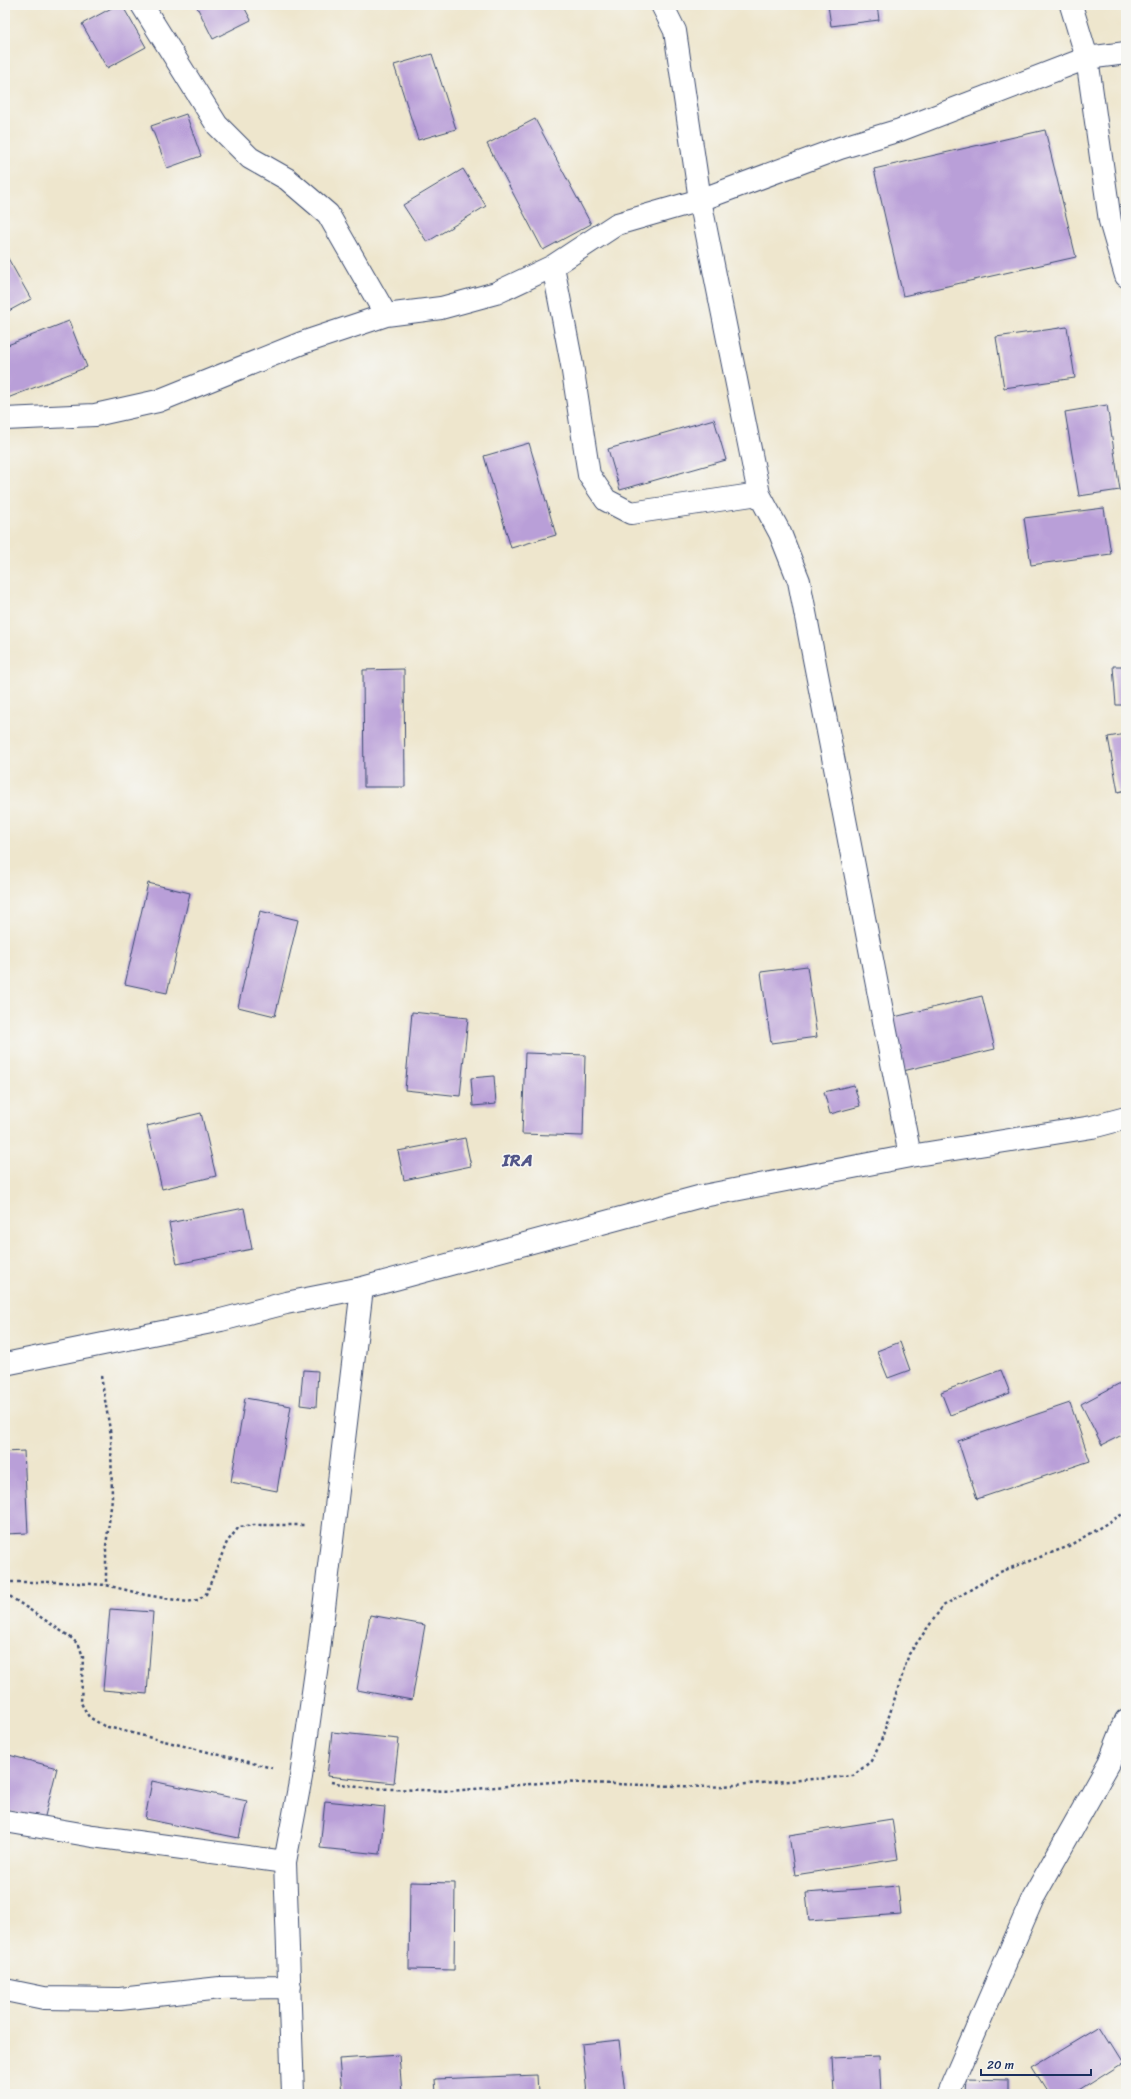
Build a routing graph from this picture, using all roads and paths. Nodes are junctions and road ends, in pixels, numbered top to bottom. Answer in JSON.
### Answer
{"nodes":[{"id":1,"x":142,"y":5,"type":"edge"},
{"id":2,"x":662,"y":5,"type":"edge"},
{"id":3,"x":1071,"y":5,"type":"edge"},
{"id":4,"x":1126,"y":53,"type":"edge"},
{"id":5,"x":1087,"y":58,"type":"junction"},
{"id":6,"x":700,"y":200,"type":"junction"},
{"id":7,"x":553,"y":266,"type":"junction"},
{"id":8,"x":1126,"y":276,"type":"edge"},
{"id":9,"x":386,"y":315,"type":"junction"},
{"id":10,"x":5,"y":419,"type":"edge"},
{"id":11,"x":759,"y":494,"type":"junction"},
{"id":12,"x":1126,"y":1118,"type":"edge"},
{"id":13,"x":910,"y":1156,"type":"junction"},
{"id":14,"x":362,"y":1288,"type":"junction"},
{"id":15,"x":96,"y":1346,"type":"junction"},
{"id":16,"x":5,"y":1364,"type":"edge"},
{"id":17,"x":1126,"y":1512,"type":"edge"},
{"id":18,"x":334,"y":1524,"type":"junction"},
{"id":19,"x":5,"y":1582,"type":"edge"},
{"id":20,"x":106,"y":1585,"type":"junction"},
{"id":21,"x":1126,"y":1720,"type":"edge"},
{"id":22,"x":709,"y":1787,"type":"dead end"},
{"id":23,"x":5,"y":1821,"type":"edge"},
{"id":24,"x":286,"y":1862,"type":"junction"},
{"id":25,"x":290,"y":1987,"type":"junction"},
{"id":26,"x":5,"y":1990,"type":"edge"},
{"id":27,"x":293,"y":2094,"type":"edge"},
{"id":28,"x":948,"y":2094,"type":"edge"}],
"edges":[{"from":1,"to":9,"type":"street"},
{"from":2,"to":6,"type":"street"},
{"from":3,"to":5,"type":"street"},
{"from":4,"to":5,"type":"street"},
{"from":5,"to":6,"type":"street"},
{"from":5,"to":8,"type":"street"},
{"from":6,"to":7,"type":"street"},
{"from":6,"to":11,"type":"street"},
{"from":7,"to":9,"type":"street"},
{"from":7,"to":11,"type":"street"},
{"from":9,"to":10,"type":"street"},
{"from":11,"to":13,"type":"street"},
{"from":12,"to":13,"type":"street"},
{"from":13,"to":14,"type":"street"},
{"from":14,"to":15,"type":"street"},
{"from":14,"to":18,"type":"street"},
{"from":15,"to":16,"type":"street"},
{"from":15,"to":20,"type":"path"},
{"from":17,"to":22,"type":"path"},
{"from":18,"to":20,"type":"path"},
{"from":18,"to":24,"type":"street"},
{"from":19,"to":20,"type":"path"},
{"from":21,"to":28,"type":"street"},
{"from":23,"to":24,"type":"street"},
{"from":24,"to":25,"type":"street"},
{"from":25,"to":26,"type":"street"},
{"from":25,"to":27,"type":"street"}]}
